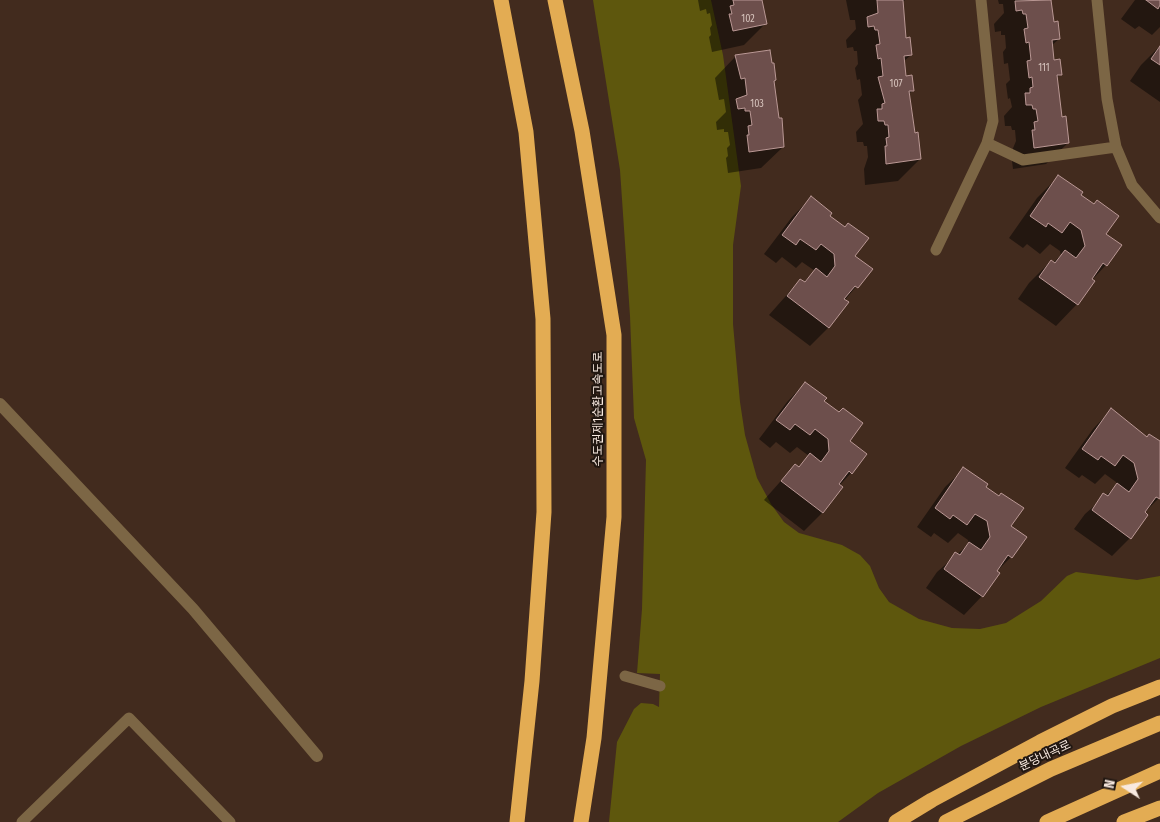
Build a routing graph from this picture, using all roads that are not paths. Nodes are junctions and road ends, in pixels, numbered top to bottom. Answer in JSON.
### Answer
{"nodes":[{"id":1,"x":501,"y":0,"type":"edge"},
{"id":2,"x":555,"y":0,"type":"edge"},
{"id":3,"x":981,"y":0,"type":"edge"},
{"id":4,"x":1097,"y":0,"type":"edge"},
{"id":5,"x":987,"y":143,"type":"junction"},
{"id":6,"x":1116,"y":146,"type":"junction"},
{"id":7,"x":1160,"y":218,"type":"edge"},
{"id":8,"x":936,"y":250,"type":"dead end"},
{"id":9,"x":0,"y":404,"type":"edge"},
{"id":10,"x":625,"y":676,"type":"dead end"},
{"id":11,"x":660,"y":686,"type":"dead end"},
{"id":12,"x":1160,"y":687,"type":"edge"},
{"id":13,"x":1160,"y":723,"type":"edge"},
{"id":14,"x":317,"y":756,"type":"dead end"},
{"id":15,"x":1160,"y":771,"type":"edge"},
{"id":16,"x":1160,"y":808,"type":"edge"},
{"id":17,"x":22,"y":822,"type":"edge"},
{"id":18,"x":230,"y":822,"type":"edge"},
{"id":19,"x":517,"y":822,"type":"edge"},
{"id":20,"x":581,"y":822,"type":"edge"},
{"id":21,"x":896,"y":822,"type":"edge"},
{"id":22,"x":946,"y":822,"type":"edge"},
{"id":23,"x":1047,"y":822,"type":"edge"},
{"id":24,"x":1124,"y":822,"type":"edge"}],
"edges":[{"from":1,"to":19,"type":"highway"},
{"from":2,"to":20,"type":"highway","name":"수도권제1순환고속도로"},
{"from":3,"to":5,"type":"lane"},
{"from":4,"to":6,"type":"lane"},
{"from":5,"to":6,"type":"lane"},
{"from":5,"to":8,"type":"lane"},
{"from":6,"to":7,"type":"lane"},
{"from":9,"to":14,"type":"street"},
{"from":10,"to":11,"type":"lane"},
{"from":12,"to":21,"type":"highway"},
{"from":13,"to":22,"type":"highway","name":"분당내곡로"},
{"from":15,"to":23,"type":"highway"},
{"from":16,"to":24,"type":"highway"},
{"from":17,"to":18,"type":"lane"}]}
